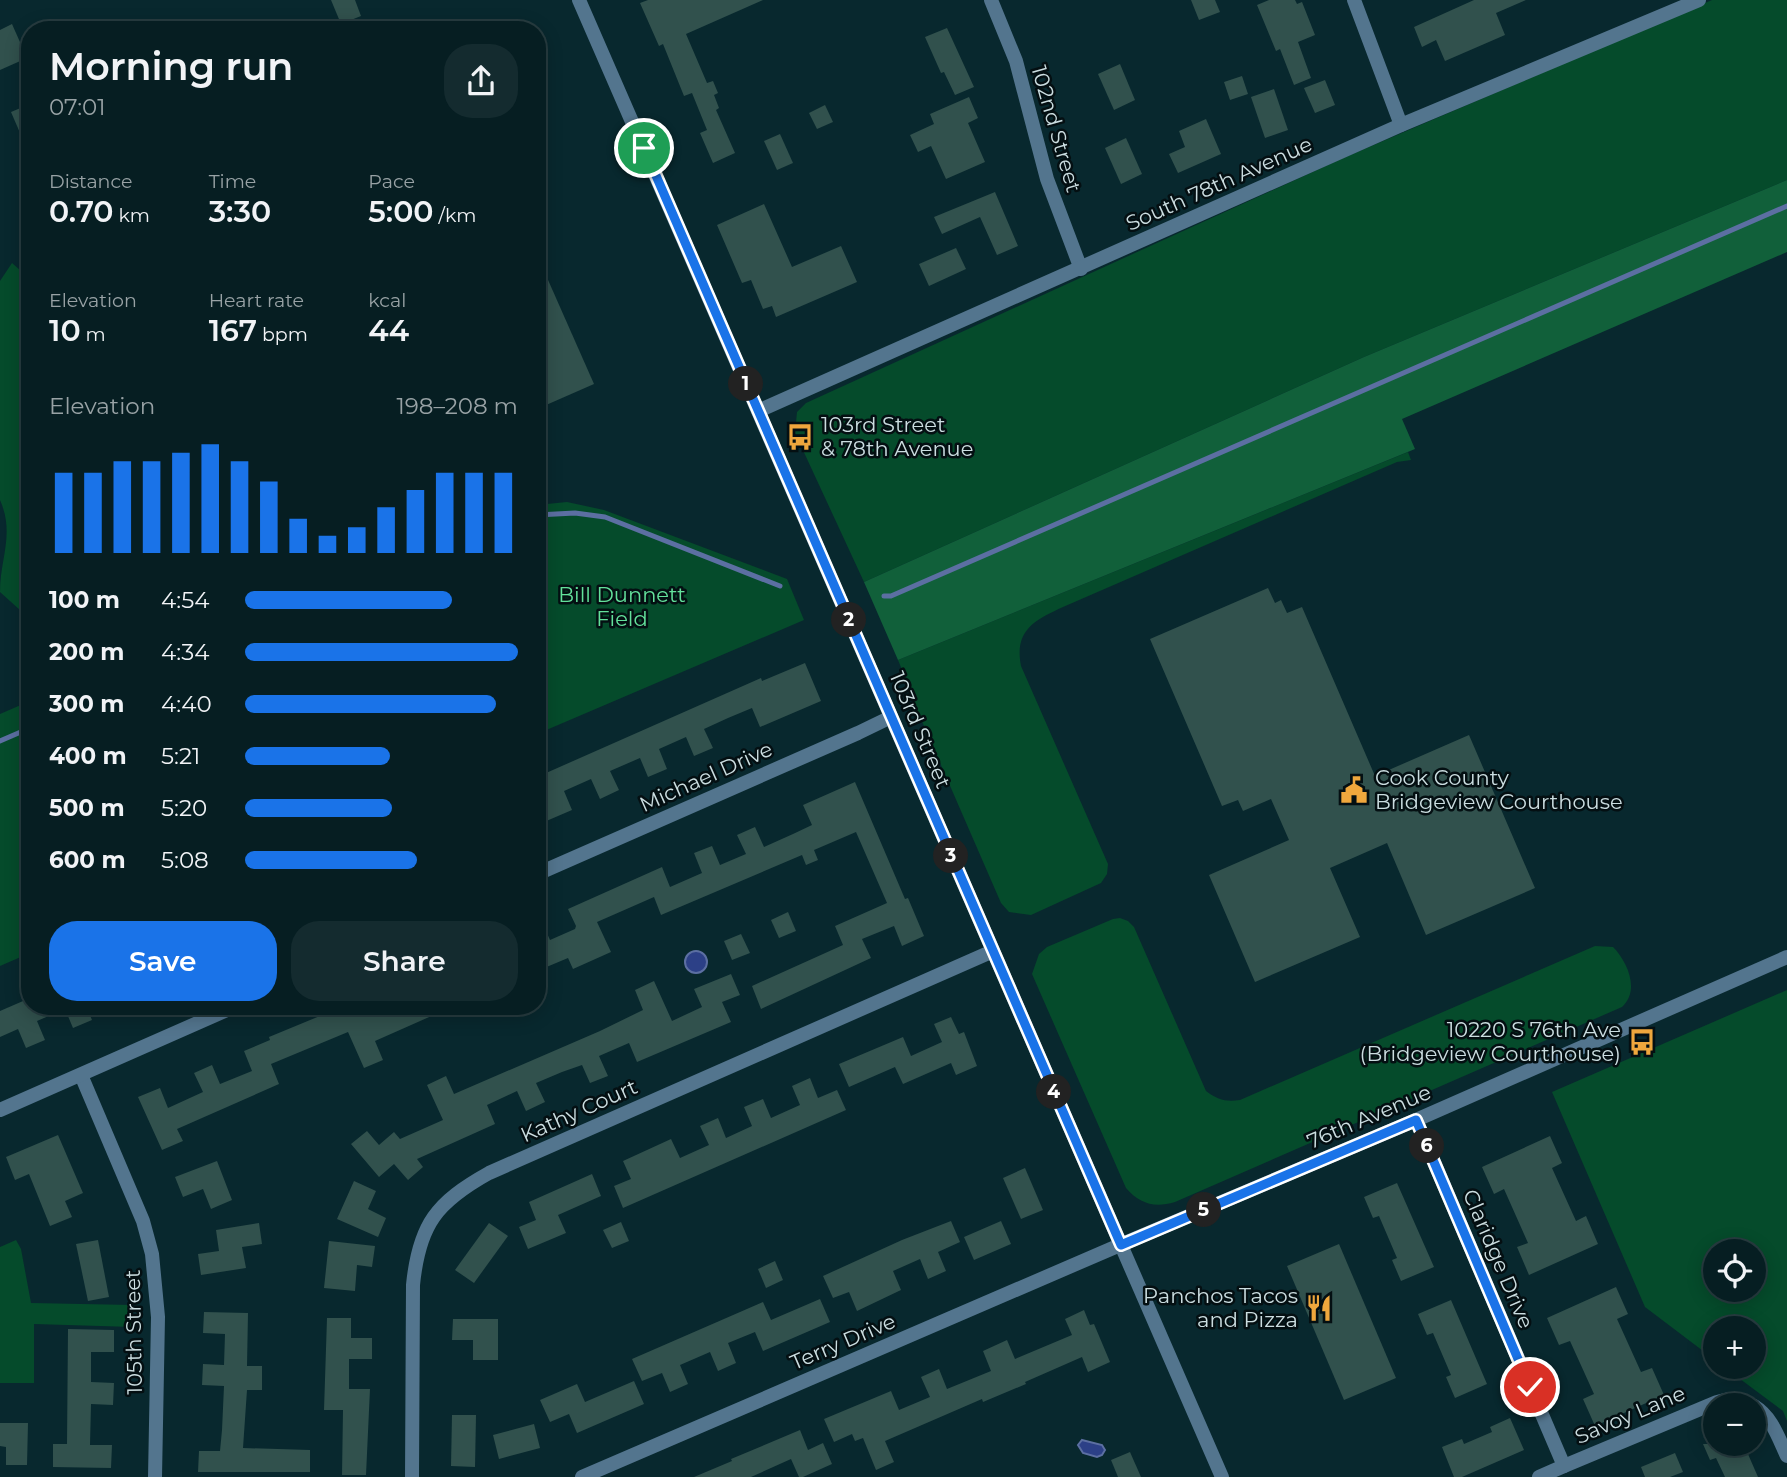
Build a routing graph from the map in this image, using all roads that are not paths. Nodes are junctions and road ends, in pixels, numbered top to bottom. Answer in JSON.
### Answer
{"nodes":[{"id":1,"x":579,"y":0,"type":"edge"},
{"id":2,"x":991,"y":0,"type":"edge"},
{"id":3,"x":1354,"y":0,"type":"edge"},
{"id":4,"x":1699,"y":0,"type":"edge"},
{"id":5,"x":1401,"y":125,"type":"junction"},
{"id":6,"x":1081,"y":269,"type":"junction"},
{"id":7,"x":758,"y":411,"type":"junction"},
{"id":8,"x":891,"y":717,"type":"junction"},
{"id":9,"x":546,"y":870,"type":"edge"},
{"id":10,"x":993,"y":951,"type":"junction"},
{"id":11,"x":1787,"y":957,"type":"edge"},
{"id":12,"x":215,"y":1015,"type":"edge"},
{"id":13,"x":81,"y":1074,"type":"junction"},
{"id":14,"x":0,"y":1110,"type":"edge"},
{"id":15,"x":1416,"y":1120,"type":"junction"},
{"id":16,"x":1121,"y":1245,"type":"junction"},
{"id":17,"x":1703,"y":1408,"type":"edge"},
{"id":18,"x":1766,"y":1414,"type":"edge"},
{"id":19,"x":1787,"y":1456,"type":"edge"},
{"id":20,"x":1564,"y":1466,"type":"junction"},
{"id":21,"x":155,"y":1477,"type":"edge"},
{"id":22,"x":411,"y":1477,"type":"edge"},
{"id":23,"x":582,"y":1477,"type":"edge"},
{"id":24,"x":1222,"y":1477,"type":"edge"},
{"id":25,"x":1539,"y":1477,"type":"edge"}],
"edges":[{"from":1,"to":7,"type":"street","name":"103rd Street"},
{"from":2,"to":6,"type":"street","name":"102nd Street"},
{"from":3,"to":5,"type":"street"},
{"from":4,"to":5,"type":"street","name":"South 78th Avenue"},
{"from":5,"to":6,"type":"street","name":"South 78th Avenue"},
{"from":6,"to":7,"type":"street","name":"South 78th Avenue"},
{"from":7,"to":8,"type":"street","name":"103rd Street"},
{"from":8,"to":9,"type":"street","name":"Michael Drive"},
{"from":8,"to":10,"type":"street","name":"103rd Street"},
{"from":10,"to":16,"type":"street","name":"103rd Street"},
{"from":10,"to":22,"type":"street","name":"Kathy Court"},
{"from":11,"to":15,"type":"street","name":"76th Avenue"},
{"from":12,"to":13,"type":"street"},
{"from":13,"to":14,"type":"street"},
{"from":13,"to":21,"type":"street","name":"105th Street"},
{"from":15,"to":16,"type":"street","name":"76th Avenue"},
{"from":15,"to":20,"type":"street","name":"Claridge Drive"},
{"from":16,"to":23,"type":"street","name":"Terry Drive"},
{"from":16,"to":24,"type":"street","name":"103rd Street"},
{"from":17,"to":20,"type":"street","name":"Savoy Lane"},
{"from":18,"to":19,"type":"street","name":"Savoy Lane"},
{"from":20,"to":25,"type":"street"}]}
